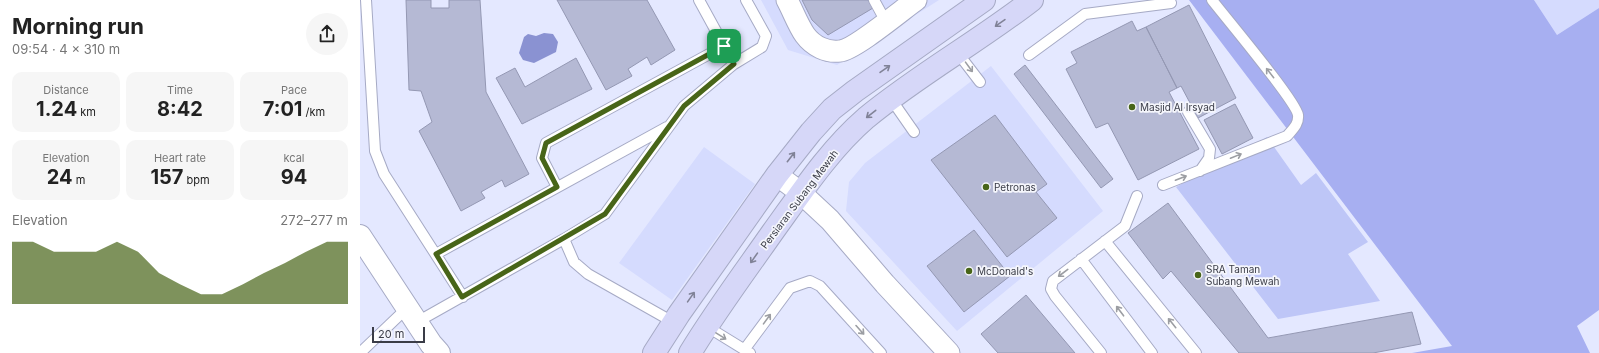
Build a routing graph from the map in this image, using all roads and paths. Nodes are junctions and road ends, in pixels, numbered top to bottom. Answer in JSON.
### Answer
{"nodes":[{"id":1,"x":366,"y":0,"type":"edge"},
{"id":2,"x":699,"y":0,"type":"edge"},
{"id":3,"x":746,"y":0,"type":"edge"},
{"id":4,"x":787,"y":0,"type":"edge"},
{"id":5,"x":874,"y":0,"type":"edge"},
{"id":6,"x":916,"y":0,"type":"edge"},
{"id":7,"x":984,"y":0,"type":"edge"},
{"id":8,"x":1032,"y":0,"type":"edge"},
{"id":9,"x":1212,"y":0,"type":"edge"},
{"id":10,"x":1171,"y":3,"type":"dead end"},
{"id":11,"x":886,"y":22,"type":"junction"},
{"id":12,"x":724,"y":46,"type":"junction"},
{"id":13,"x":958,"y":52,"type":"junction"},
{"id":14,"x":1028,"y":55,"type":"dead end"},
{"id":15,"x":734,"y":64,"type":"junction"},
{"id":16,"x":980,"y":82,"type":"dead end"},
{"id":17,"x":890,"y":99,"type":"junction"},
{"id":18,"x":1188,"y":112,"type":"dead end"},
{"id":19,"x":670,"y":125,"type":"junction"},
{"id":20,"x":914,"y":132,"type":"dead end"},
{"id":21,"x":1200,"y":171,"type":"junction"},
{"id":22,"x":777,"y":175,"type":"junction"},
{"id":23,"x":1163,"y":185,"type":"dead end"},
{"id":24,"x":557,"y":187,"type":"junction"},
{"id":25,"x":801,"y":193,"type":"junction"},
{"id":26,"x":1137,"y":196,"type":"dead end"},
{"id":27,"x":360,"y":236,"type":"edge"},
{"id":28,"x":564,"y":240,"type":"junction"},
{"id":29,"x":1106,"y":241,"type":"junction"},
{"id":30,"x":436,"y":254,"type":"junction"},
{"id":31,"x":1081,"y":259,"type":"junction"},
{"id":32,"x":462,"y":297,"type":"junction"},
{"id":33,"x":412,"y":315,"type":"junction"},
{"id":34,"x":673,"y":322,"type":"junction"},
{"id":35,"x":706,"y":326,"type":"junction"},
{"id":36,"x":747,"y":352,"type":"edge"},
{"id":37,"x":360,"y":353,"type":"edge"},
{"id":38,"x":439,"y":353,"type":"edge"},
{"id":39,"x":654,"y":353,"type":"edge"},
{"id":40,"x":690,"y":353,"type":"edge"},
{"id":41,"x":881,"y":353,"type":"edge"},
{"id":42,"x":948,"y":353,"type":"edge"},
{"id":43,"x":1101,"y":353,"type":"edge"},
{"id":44,"x":1152,"y":353,"type":"edge"},
{"id":45,"x":1196,"y":353,"type":"edge"}],
"edges":[{"from":1,"to":30,"type":"lane"},
{"from":2,"to":12,"type":"lane"},
{"from":3,"to":15,"type":"lane"},
{"from":4,"to":11,"type":"street"},
{"from":5,"to":11,"type":"lane"},
{"from":6,"to":11,"type":"street"},
{"from":22,"to":7,"type":"main road","one_way":true},
{"from":8,"to":13,"type":"main road","name":"Persiaran Subang Mewah","one_way":true},
{"from":21,"to":9,"type":"lane","one_way":true},
{"from":10,"to":14,"type":"lane"},
{"from":12,"to":15,"type":"lane"},
{"from":12,"to":24,"type":"lane"},
{"from":13,"to":16,"type":"lane","one_way":true},
{"from":13,"to":17,"type":"main road","name":"Persiaran Subang Mewah"},
{"from":15,"to":19,"type":"lane"},
{"from":17,"to":20,"type":"lane"},
{"from":17,"to":25,"type":"main road","name":"Persiaran Subang Mewah","one_way":true},
{"from":18,"to":21,"type":"lane"},
{"from":19,"to":24,"type":"lane"},
{"from":19,"to":28,"type":"lane"},
{"from":23,"to":21,"type":"lane","one_way":true},
{"from":22,"to":25,"type":"street"},
{"from":34,"to":22,"type":"main road","one_way":true},
{"from":24,"to":30,"type":"lane"},
{"from":25,"to":35,"type":"main road","name":"Persiaran Subang Mewah","one_way":true},
{"from":25,"to":42,"type":"street"},
{"from":26,"to":29,"type":"lane"},
{"from":27,"to":33,"type":"street"},
{"from":28,"to":32,"type":"lane"},
{"from":28,"to":34,"type":"lane"},
{"from":29,"to":31,"type":"lane"},
{"from":45,"to":29,"type":"lane","one_way":true},
{"from":30,"to":32,"type":"lane"},
{"from":31,"to":43,"type":"lane","one_way":true},
{"from":44,"to":31,"type":"lane","one_way":true},
{"from":32,"to":33,"type":"lane"},
{"from":33,"to":37,"type":"lane"},
{"from":33,"to":38,"type":"street"},
{"from":34,"to":39,"type":"main road"},
{"from":35,"to":36,"type":"lane","one_way":true},
{"from":35,"to":40,"type":"main road","name":"Persiaran Subang Mewah"},
{"from":36,"to":41,"type":"lane","one_way":true}]}
